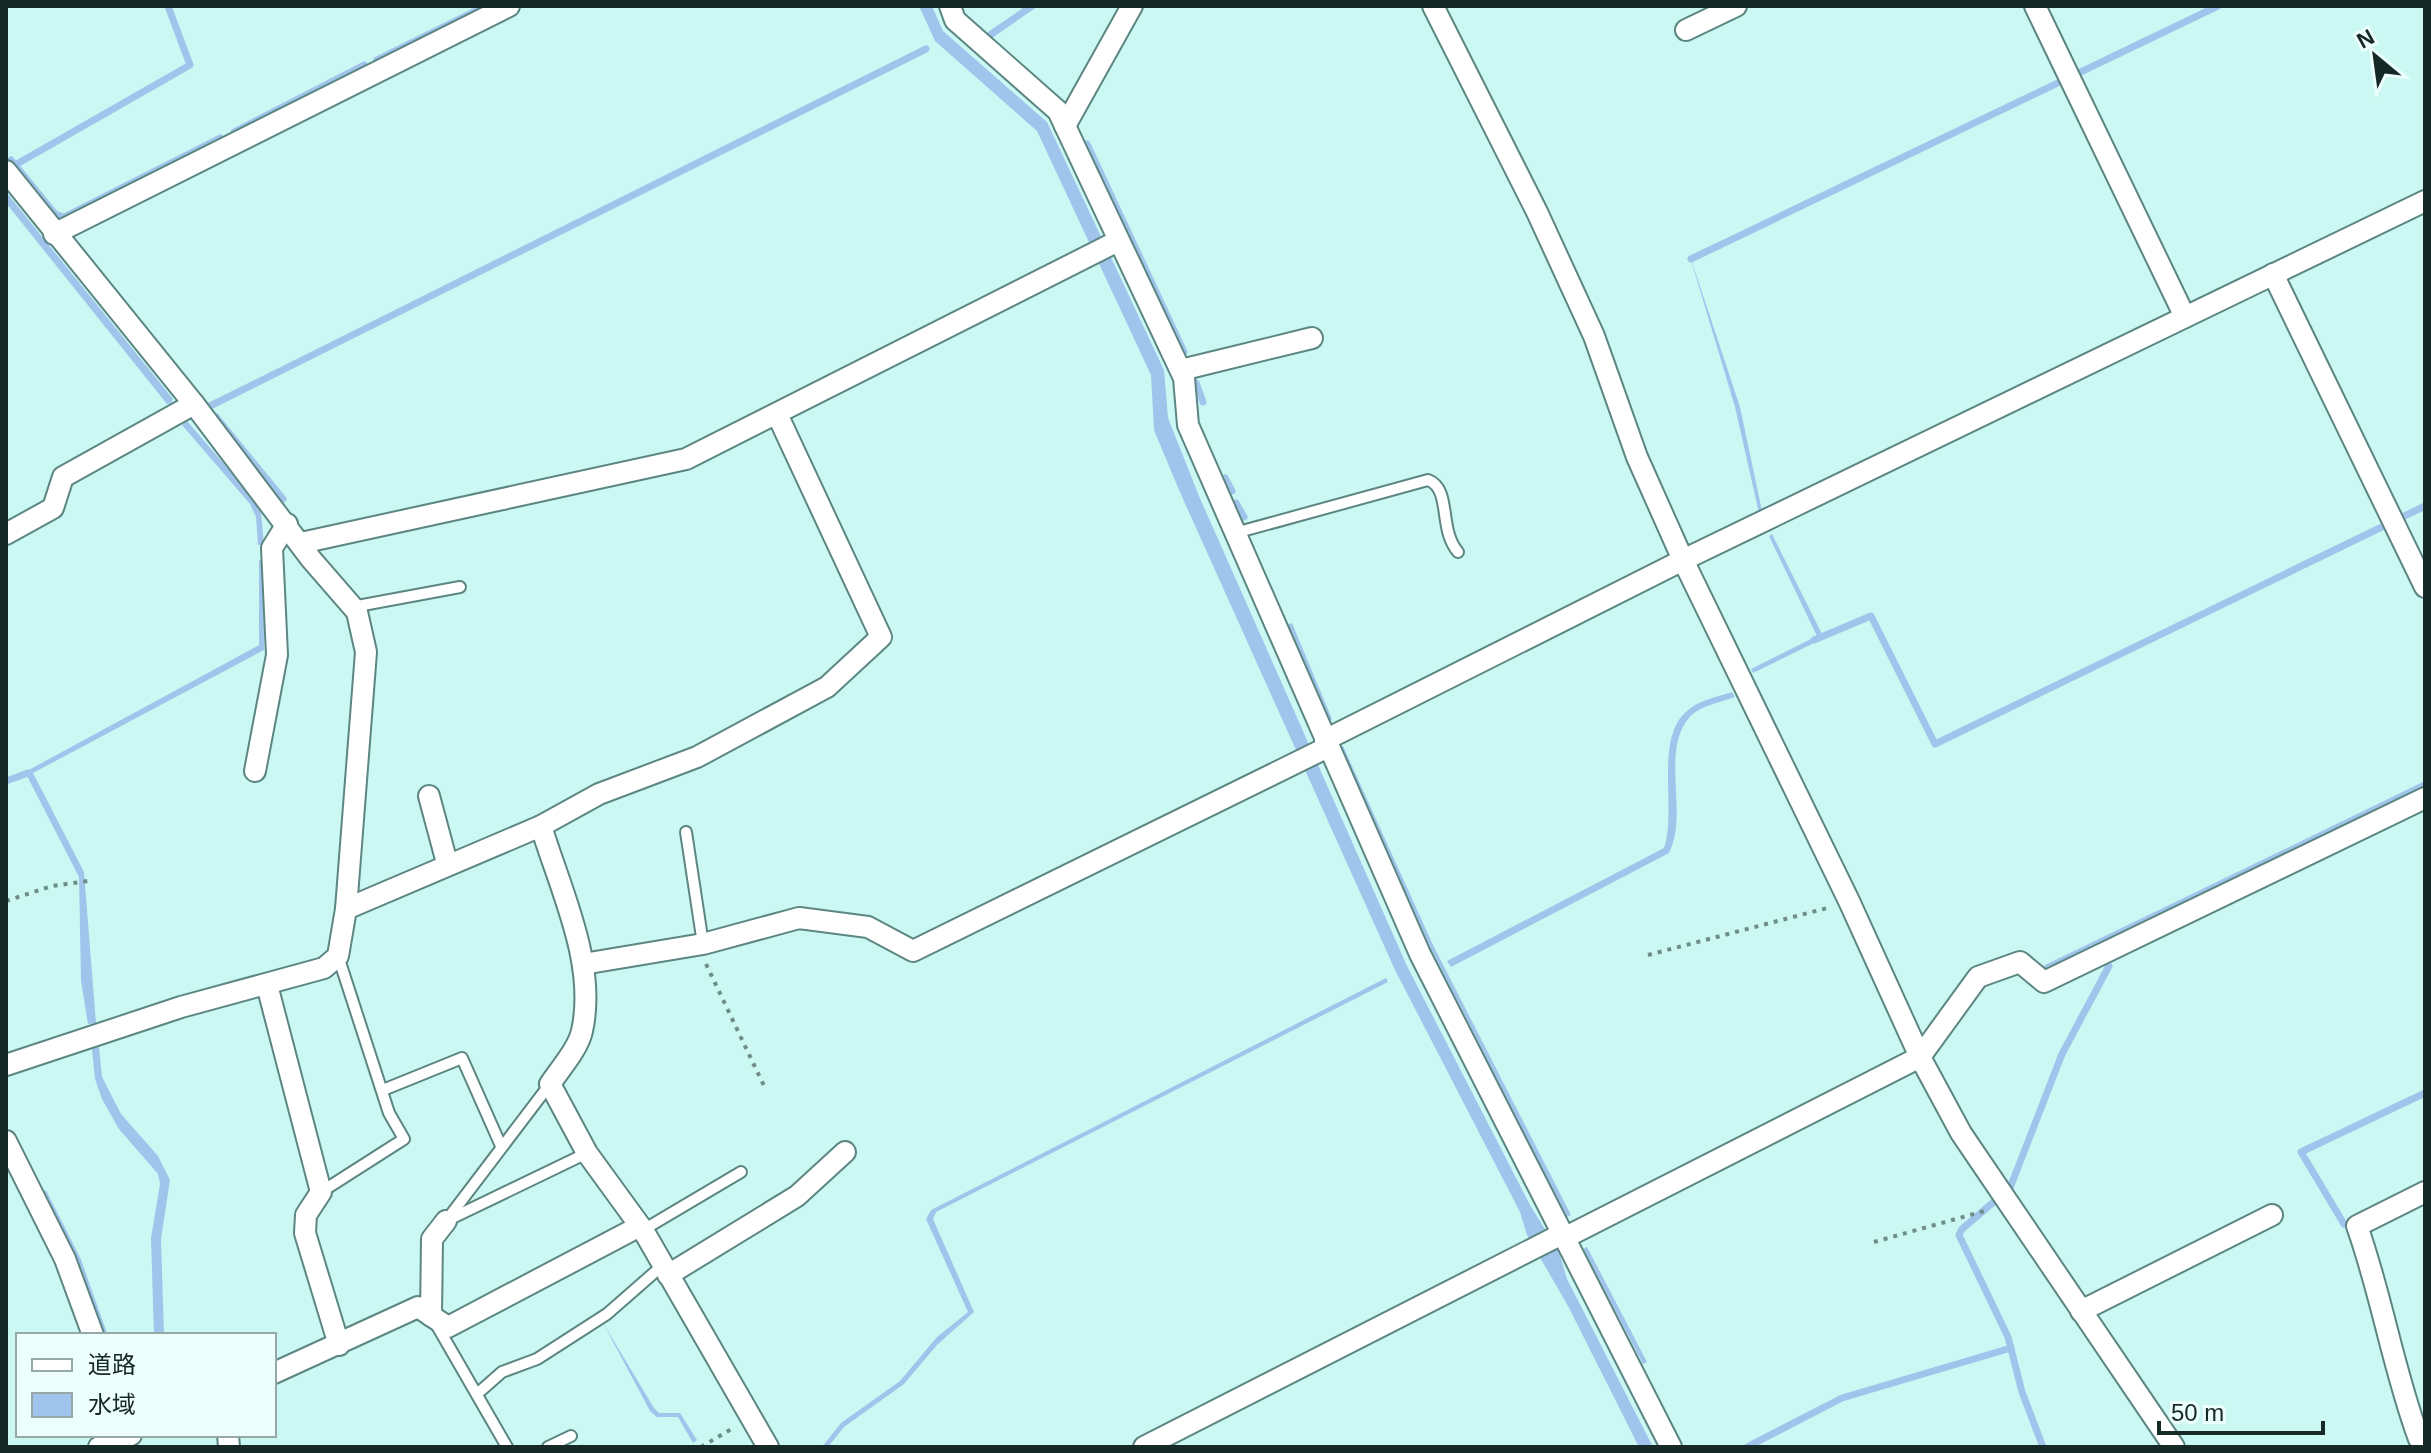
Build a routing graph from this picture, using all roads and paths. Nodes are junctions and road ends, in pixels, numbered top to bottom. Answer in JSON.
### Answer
{"nodes":[{"id":1,"x":509,"y":6,"type":"edge"},
{"id":2,"x":950,"y":6,"type":"edge"},
{"id":3,"x":1132,"y":6,"type":"edge"},
{"id":4,"x":1433,"y":6,"type":"edge"},
{"id":5,"x":1736,"y":6,"type":"edge"},
{"id":6,"x":2035,"y":6,"type":"edge"},
{"id":7,"x":1686,"y":30,"type":"dead end"},
{"id":8,"x":1065,"y":126,"type":"junction"},
{"id":9,"x":6,"y":171,"type":"edge"},
{"id":10,"x":2425,"y":201,"type":"edge"},
{"id":11,"x":54,"y":234,"type":"junction"},
{"id":12,"x":1106,"y":247,"type":"junction"},
{"id":13,"x":2273,"y":274,"type":"junction"},
{"id":14,"x":2185,"y":317,"type":"junction"},
{"id":15,"x":1312,"y":338,"type":"dead end"},
{"id":16,"x":1181,"y":370,"type":"junction"},
{"id":17,"x":194,"y":404,"type":"junction"},
{"id":18,"x":777,"y":414,"type":"junction"},
{"id":19,"x":287,"y":524,"type":"junction"},
{"id":20,"x":1235,"y":533,"type":"junction"},
{"id":21,"x":6,"y":534,"type":"edge"},
{"id":22,"x":301,"y":543,"type":"junction"},
{"id":23,"x":1458,"y":552,"type":"dead end"},
{"id":24,"x":1683,"y":560,"type":"junction"},
{"id":25,"x":460,"y":587,"type":"dead end"},
{"id":26,"x":2425,"y":587,"type":"edge"},
{"id":27,"x":352,"y":607,"type":"junction"},
{"id":28,"x":1327,"y":744,"type":"junction"},
{"id":29,"x":255,"y":771,"type":"dead end"},
{"id":30,"x":429,"y":796,"type":"dead end"},
{"id":31,"x":2425,"y":798,"type":"edge"},
{"id":32,"x":541,"y":826,"type":"junction"},
{"id":33,"x":686,"y":832,"type":"dead end"},
{"id":34,"x":447,"y":863,"type":"junction"},
{"id":35,"x":88,"y":881,"type":"dead end"},
{"id":36,"x":6,"y":901,"type":"edge"},
{"id":37,"x":1849,"y":901,"type":"junction"},
{"id":38,"x":346,"y":909,"type":"junction"},
{"id":39,"x":700,"y":945,"type":"junction"},
{"id":40,"x":1648,"y":955,"type":"dead end"},
{"id":41,"x":338,"y":956,"type":"junction"},
{"id":42,"x":583,"y":964,"type":"junction"},
{"id":43,"x":267,"y":985,"type":"junction"},
{"id":44,"x":1920,"y":1057,"type":"junction"},
{"id":45,"x":6,"y":1065,"type":"edge"},
{"id":46,"x":550,"y":1084,"type":"junction"},
{"id":47,"x":765,"y":1088,"type":"dead end"},
{"id":48,"x":383,"y":1090,"type":"junction"},
{"id":49,"x":6,"y":1141,"type":"edge"},
{"id":50,"x":501,"y":1146,"type":"junction"},
{"id":51,"x":845,"y":1152,"type":"dead end"},
{"id":52,"x":587,"y":1153,"type":"junction"},
{"id":53,"x":741,"y":1172,"type":"dead end"},
{"id":54,"x":321,"y":1192,"type":"junction"},
{"id":55,"x":2425,"y":1192,"type":"edge"},
{"id":56,"x":2008,"y":1205,"type":"junction"},
{"id":57,"x":2272,"y":1215,"type":"dead end"},
{"id":58,"x":446,"y":1221,"type":"junction"},
{"id":59,"x":641,"y":1228,"type":"junction"},
{"id":60,"x":1560,"y":1237,"type":"junction"},
{"id":61,"x":1874,"y":1242,"type":"dead end"},
{"id":62,"x":665,"y":1270,"type":"junction"},
{"id":63,"x":2081,"y":1311,"type":"junction"},
{"id":64,"x":431,"y":1316,"type":"junction"},
{"id":65,"x":92,"y":1333,"type":"edge"},
{"id":66,"x":339,"y":1345,"type":"junction"},
{"id":67,"x":276,"y":1372,"type":"edge"},
{"id":68,"x":477,"y":1394,"type":"junction"},
{"id":69,"x":751,"y":1417,"type":"junction"},
{"id":70,"x":571,"y":1436,"type":"dead end"},
{"id":71,"x":128,"y":1438,"type":"edge"},
{"id":72,"x":2418,"y":1442,"type":"edge"},
{"id":73,"x":99,"y":1447,"type":"edge"},
{"id":74,"x":507,"y":1447,"type":"edge"},
{"id":75,"x":548,"y":1447,"type":"edge"},
{"id":76,"x":701,"y":1447,"type":"edge"},
{"id":77,"x":768,"y":1447,"type":"edge"},
{"id":78,"x":1144,"y":1447,"type":"edge"},
{"id":79,"x":1671,"y":1447,"type":"edge"},
{"id":80,"x":2174,"y":1447,"type":"edge"}],
"edges":[{"from":1,"to":11,"type":"street"},
{"from":2,"to":8,"type":"street"},
{"from":3,"to":8,"type":"street"},
{"from":4,"to":24,"type":"street"},
{"from":5,"to":7,"type":"street"},
{"from":6,"to":14,"type":"street"},
{"from":8,"to":12,"type":"street"},
{"from":9,"to":11,"type":"street"},
{"from":10,"to":13,"type":"street"},
{"from":11,"to":17,"type":"street"},
{"from":12,"to":16,"type":"street"},
{"from":12,"to":18,"type":"street"},
{"from":13,"to":14,"type":"street"},
{"from":13,"to":26,"type":"street"},
{"from":14,"to":24,"type":"street"},
{"from":15,"to":16,"type":"street"},
{"from":16,"to":20,"type":"street"},
{"from":17,"to":19,"type":"street"},
{"from":17,"to":21,"type":"street"},
{"from":18,"to":22,"type":"street"},
{"from":18,"to":32,"type":"street"},
{"from":19,"to":22,"type":"street"},
{"from":19,"to":29,"type":"street"},
{"from":20,"to":23,"type":"lane"},
{"from":20,"to":28,"type":"street"},
{"from":22,"to":27,"type":"street"},
{"from":24,"to":28,"type":"street"},
{"from":24,"to":37,"type":"street"},
{"from":25,"to":27,"type":"lane"},
{"from":27,"to":38,"type":"street"},
{"from":28,"to":39,"type":"street"},
{"from":28,"to":60,"type":"street"},
{"from":30,"to":34,"type":"street"},
{"from":31,"to":44,"type":"street"},
{"from":32,"to":34,"type":"street"},
{"from":32,"to":42,"type":"street"},
{"from":33,"to":39,"type":"lane"},
{"from":34,"to":38,"type":"street"},
{"from":35,"to":36,"type":"path"},
{"from":37,"to":40,"type":"path"},
{"from":37,"to":44,"type":"street"},
{"from":38,"to":41,"type":"street"},
{"from":39,"to":42,"type":"street"},
{"from":39,"to":47,"type":"path"},
{"from":41,"to":43,"type":"street"},
{"from":41,"to":48,"type":"lane"},
{"from":42,"to":46,"type":"street"},
{"from":43,"to":45,"type":"street"},
{"from":43,"to":54,"type":"street"},
{"from":44,"to":56,"type":"street"},
{"from":44,"to":60,"type":"street"},
{"from":46,"to":50,"type":"lane"},
{"from":46,"to":52,"type":"street"},
{"from":48,"to":50,"type":"lane"},
{"from":48,"to":54,"type":"lane"},
{"from":49,"to":65,"type":"street"},
{"from":50,"to":58,"type":"lane"},
{"from":51,"to":62,"type":"street"},
{"from":52,"to":58,"type":"lane"},
{"from":52,"to":59,"type":"street"},
{"from":53,"to":59,"type":"lane"},
{"from":54,"to":66,"type":"street"},
{"from":55,"to":72,"type":"street"},
{"from":56,"to":61,"type":"path"},
{"from":56,"to":63,"type":"street"},
{"from":57,"to":63,"type":"street"},
{"from":58,"to":64,"type":"street"},
{"from":59,"to":62,"type":"street"},
{"from":59,"to":64,"type":"street"},
{"from":60,"to":78,"type":"street"},
{"from":60,"to":79,"type":"street"},
{"from":62,"to":68,"type":"lane"},
{"from":62,"to":69,"type":"street"},
{"from":63,"to":80,"type":"street"},
{"from":64,"to":66,"type":"street"},
{"from":64,"to":68,"type":"lane"},
{"from":66,"to":67,"type":"street"},
{"from":68,"to":74,"type":"lane"},
{"from":69,"to":76,"type":"path"},
{"from":69,"to":77,"type":"street"},
{"from":70,"to":75,"type":"lane"},
{"from":71,"to":73,"type":"street"}]}
